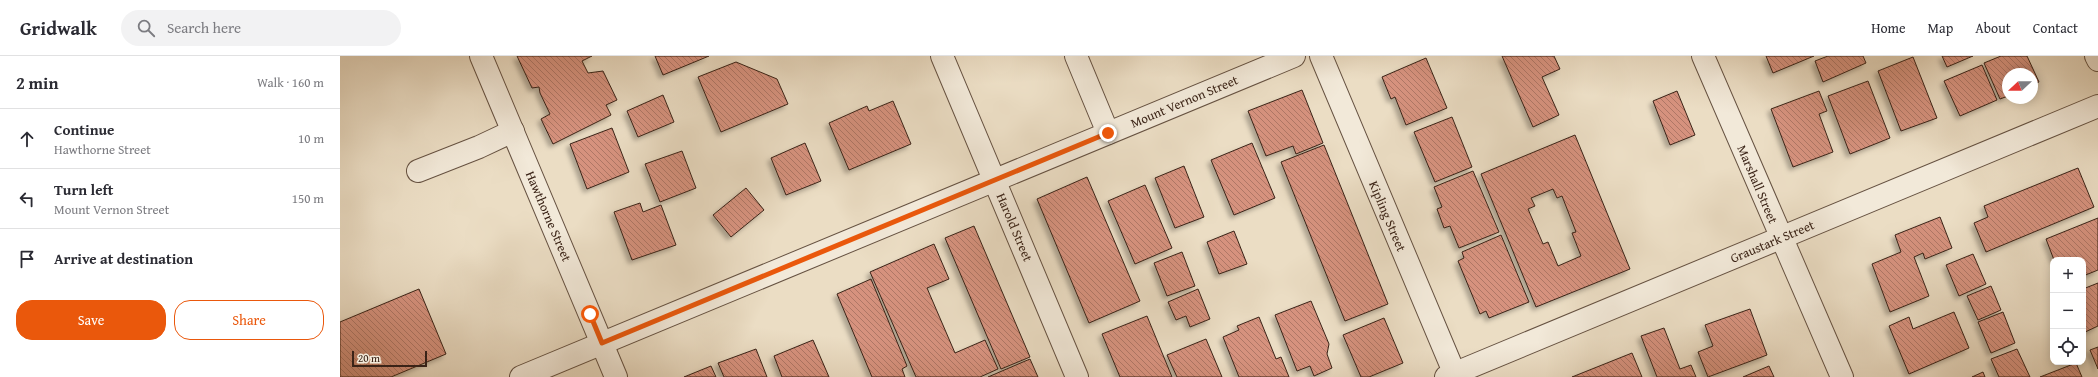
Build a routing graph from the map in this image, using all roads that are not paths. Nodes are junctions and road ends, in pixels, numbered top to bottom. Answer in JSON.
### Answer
{"nodes":[{"id":1,"x":482,"y":56,"type":"edge"},
{"id":2,"x":942,"y":56,"type":"edge"},
{"id":3,"x":1076,"y":56,"type":"edge"},
{"id":4,"x":1294,"y":56,"type":"edge"},
{"id":5,"x":1321,"y":56,"type":"edge"},
{"id":6,"x":1703,"y":56,"type":"edge"},
{"id":7,"x":2096,"y":56,"type":"edge"},
{"id":8,"x":2098,"y":60,"type":"edge"},
{"id":9,"x":2098,"y":106,"type":"edge"},
{"id":10,"x":513,"y":131,"type":"junction"},
{"id":11,"x":1108,"y":133,"type":"junction"},
{"id":12,"x":418,"y":171,"type":"dead end"},
{"id":13,"x":995,"y":180,"type":"junction"},
{"id":14,"x":1781,"y":238,"type":"junction"},
{"id":15,"x":602,"y":343,"type":"junction"},
{"id":16,"x":1452,"y":376,"type":"edge"},
{"id":17,"x":520,"y":377,"type":"edge"},
{"id":18,"x":616,"y":377,"type":"edge"},
{"id":19,"x":1077,"y":377,"type":"edge"},
{"id":20,"x":1842,"y":377,"type":"edge"}],
"edges":[{"from":1,"to":10,"type":"street","name":"Hawthorne Street"},
{"from":2,"to":13,"type":"street","name":"Harold Street"},
{"from":3,"to":11,"type":"street"},
{"from":4,"to":11,"type":"street","name":"Mount Vernon Street"},
{"from":5,"to":16,"type":"street","name":"Kipling Street"},
{"from":6,"to":14,"type":"street","name":"Marshall Street"},
{"from":7,"to":8,"type":"street"},
{"from":9,"to":14,"type":"street","name":"Graustark Street"},
{"from":10,"to":12,"type":"street"},
{"from":10,"to":15,"type":"street","name":"Hawthorne Street"},
{"from":11,"to":13,"type":"street","name":"Mount Vernon Street"},
{"from":13,"to":15,"type":"street","name":"Mount Vernon Street"},
{"from":13,"to":19,"type":"street","name":"Harold Street"},
{"from":14,"to":16,"type":"street","name":"Graustark Street"},
{"from":14,"to":20,"type":"street","name":"Marshall Street"},
{"from":15,"to":17,"type":"street","name":"Mount Vernon Street"},
{"from":15,"to":18,"type":"street","name":"Hawthorne Street"}]}
